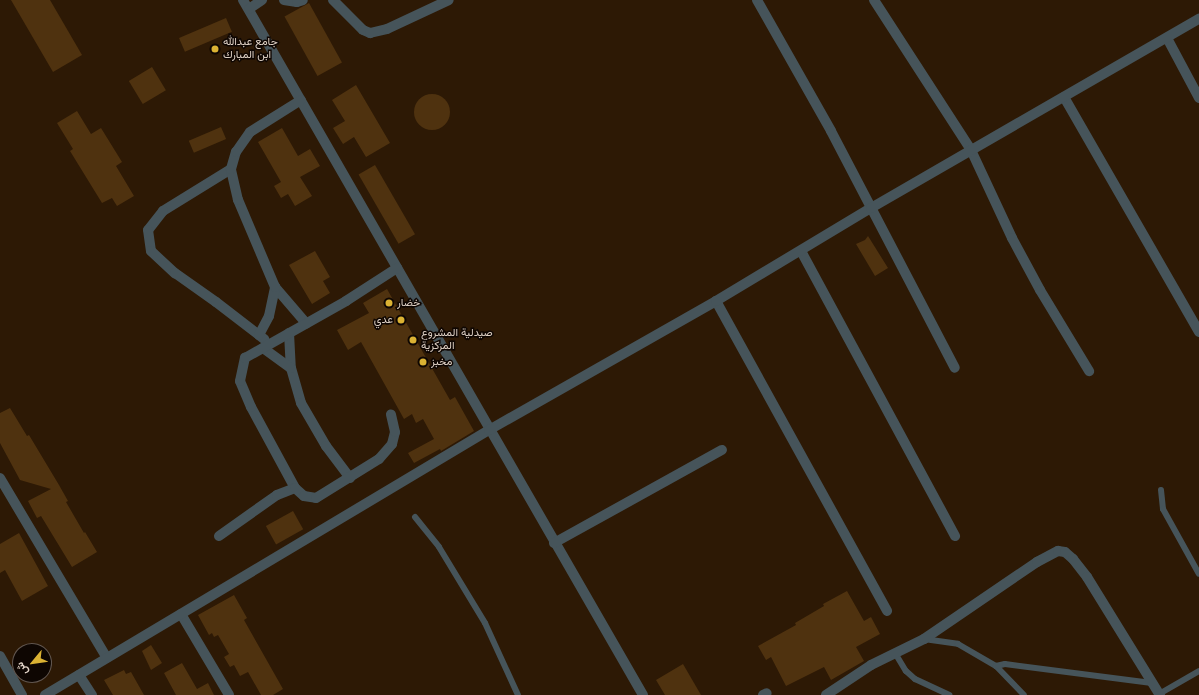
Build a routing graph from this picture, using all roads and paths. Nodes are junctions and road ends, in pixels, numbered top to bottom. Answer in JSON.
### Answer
{"nodes":[{"id":1,"x":243,"y":0,"type":"edge"},
{"id":2,"x":262,"y":0,"type":"edge"},
{"id":3,"x":284,"y":0,"type":"edge"},
{"id":4,"x":303,"y":0,"type":"edge"},
{"id":5,"x":333,"y":0,"type":"edge"},
{"id":6,"x":449,"y":0,"type":"edge"},
{"id":7,"x":757,"y":0,"type":"edge"},
{"id":8,"x":874,"y":0,"type":"edge"},
{"id":9,"x":249,"y":9,"type":"junction"},
{"id":10,"x":1199,"y":19,"type":"edge"},
{"id":11,"x":1166,"y":38,"type":"junction"},
{"id":12,"x":1064,"y":96,"type":"junction"},
{"id":13,"x":1199,"y":98,"type":"edge"},
{"id":14,"x":301,"y":100,"type":"junction"},
{"id":15,"x":971,"y":150,"type":"junction"},
{"id":16,"x":231,"y":170,"type":"junction"},
{"id":17,"x":871,"y":208,"type":"junction"},
{"id":18,"x":801,"y":251,"type":"junction"},
{"id":19,"x":397,"y":268,"type":"junction"},
{"id":20,"x":274,"y":287,"type":"junction"},
{"id":21,"x":716,"y":301,"type":"junction"},
{"id":22,"x":306,"y":323,"type":"junction"},
{"id":23,"x":1199,"y":332,"type":"edge"},
{"id":24,"x":289,"y":333,"type":"junction"},
{"id":25,"x":259,"y":335,"type":"junction"},
{"id":26,"x":267,"y":346,"type":"junction"},
{"id":27,"x":291,"y":368,"type":"junction"},
{"id":28,"x":955,"y":368,"type":"dead end"},
{"id":29,"x":1089,"y":371,"type":"dead end"},
{"id":30,"x":391,"y":414,"type":"dead end"},
{"id":31,"x":489,"y":430,"type":"junction"},
{"id":32,"x":722,"y":450,"type":"dead end"},
{"id":33,"x":0,"y":478,"type":"edge"},
{"id":34,"x":350,"y":478,"type":"junction"},
{"id":35,"x":295,"y":488,"type":"junction"},
{"id":36,"x":1161,"y":490,"type":"dead end"},
{"id":37,"x":414,"y":517,"type":"dead end"},
{"id":38,"x":219,"y":536,"type":"dead end"},
{"id":39,"x":955,"y":536,"type":"dead end"},
{"id":40,"x":554,"y":543,"type":"junction"},
{"id":41,"x":1199,"y":574,"type":"edge"},
{"id":42,"x":887,"y":611,"type":"dead end"},
{"id":43,"x":181,"y":614,"type":"junction"},
{"id":44,"x":924,"y":639,"type":"junction"},
{"id":45,"x":895,"y":653,"type":"junction"},
{"id":46,"x":0,"y":656,"type":"edge"},
{"id":47,"x":107,"y":658,"type":"junction"},
{"id":48,"x":996,"y":666,"type":"junction"},
{"id":49,"x":1199,"y":671,"type":"edge"},
{"id":50,"x":79,"y":675,"type":"junction"},
{"id":51,"x":1152,"y":683,"type":"junction"},
{"id":52,"x":639,"y":694,"type":"edge"},
{"id":53,"x":1159,"y":694,"type":"edge"},
{"id":54,"x":22,"y":695,"type":"edge"},
{"id":55,"x":45,"y":695,"type":"edge"},
{"id":56,"x":92,"y":695,"type":"edge"},
{"id":57,"x":229,"y":695,"type":"edge"},
{"id":58,"x":518,"y":695,"type":"edge"},
{"id":59,"x":826,"y":695,"type":"edge"},
{"id":60,"x":950,"y":695,"type":"edge"},
{"id":61,"x":1024,"y":695,"type":"edge"}],
"edges":[{"from":1,"to":9,"type":"street"},
{"from":2,"to":9,"type":"street"},
{"from":3,"to":4,"type":"street"},
{"from":5,"to":6,"type":"street"},
{"from":7,"to":17,"type":"street"},
{"from":8,"to":15,"type":"street"},
{"from":9,"to":14,"type":"street"},
{"from":10,"to":11,"type":"street"},
{"from":11,"to":12,"type":"street"},
{"from":11,"to":13,"type":"street"},
{"from":12,"to":15,"type":"street"},
{"from":12,"to":23,"type":"street"},
{"from":14,"to":16,"type":"street"},
{"from":14,"to":19,"type":"street"},
{"from":15,"to":17,"type":"street"},
{"from":15,"to":29,"type":"street"},
{"from":16,"to":20,"type":"street"},
{"from":16,"to":25,"type":"street"},
{"from":17,"to":18,"type":"street"},
{"from":17,"to":28,"type":"street"},
{"from":18,"to":21,"type":"street"},
{"from":18,"to":39,"type":"street"},
{"from":19,"to":22,"type":"street"},
{"from":19,"to":31,"type":"street"},
{"from":20,"to":22,"type":"street"},
{"from":20,"to":25,"type":"street"},
{"from":21,"to":31,"type":"street"},
{"from":21,"to":42,"type":"street"},
{"from":22,"to":24,"type":"street"},
{"from":24,"to":26,"type":"street"},
{"from":24,"to":27,"type":"street"},
{"from":25,"to":26,"type":"street"},
{"from":26,"to":27,"type":"street"},
{"from":26,"to":35,"type":"street"},
{"from":27,"to":34,"type":"street"},
{"from":30,"to":34,"type":"street"},
{"from":31,"to":40,"type":"street"},
{"from":31,"to":43,"type":"street"},
{"from":32,"to":40,"type":"street"},
{"from":33,"to":47,"type":"street"},
{"from":34,"to":35,"type":"street"},
{"from":35,"to":38,"type":"street"},
{"from":36,"to":41,"type":"lane"},
{"from":37,"to":58,"type":"lane"},
{"from":40,"to":52,"type":"street"},
{"from":43,"to":47,"type":"street"},
{"from":43,"to":57,"type":"street"},
{"from":44,"to":45,"type":"street"},
{"from":44,"to":48,"type":"lane"},
{"from":44,"to":51,"type":"street"},
{"from":45,"to":59,"type":"street"},
{"from":45,"to":60,"type":"lane"},
{"from":46,"to":54,"type":"street"},
{"from":47,"to":50,"type":"street"},
{"from":48,"to":51,"type":"lane"},
{"from":48,"to":61,"type":"lane"},
{"from":49,"to":53,"type":"lane"},
{"from":50,"to":55,"type":"street"},
{"from":50,"to":56,"type":"street"},
{"from":51,"to":53,"type":"street"}]}
